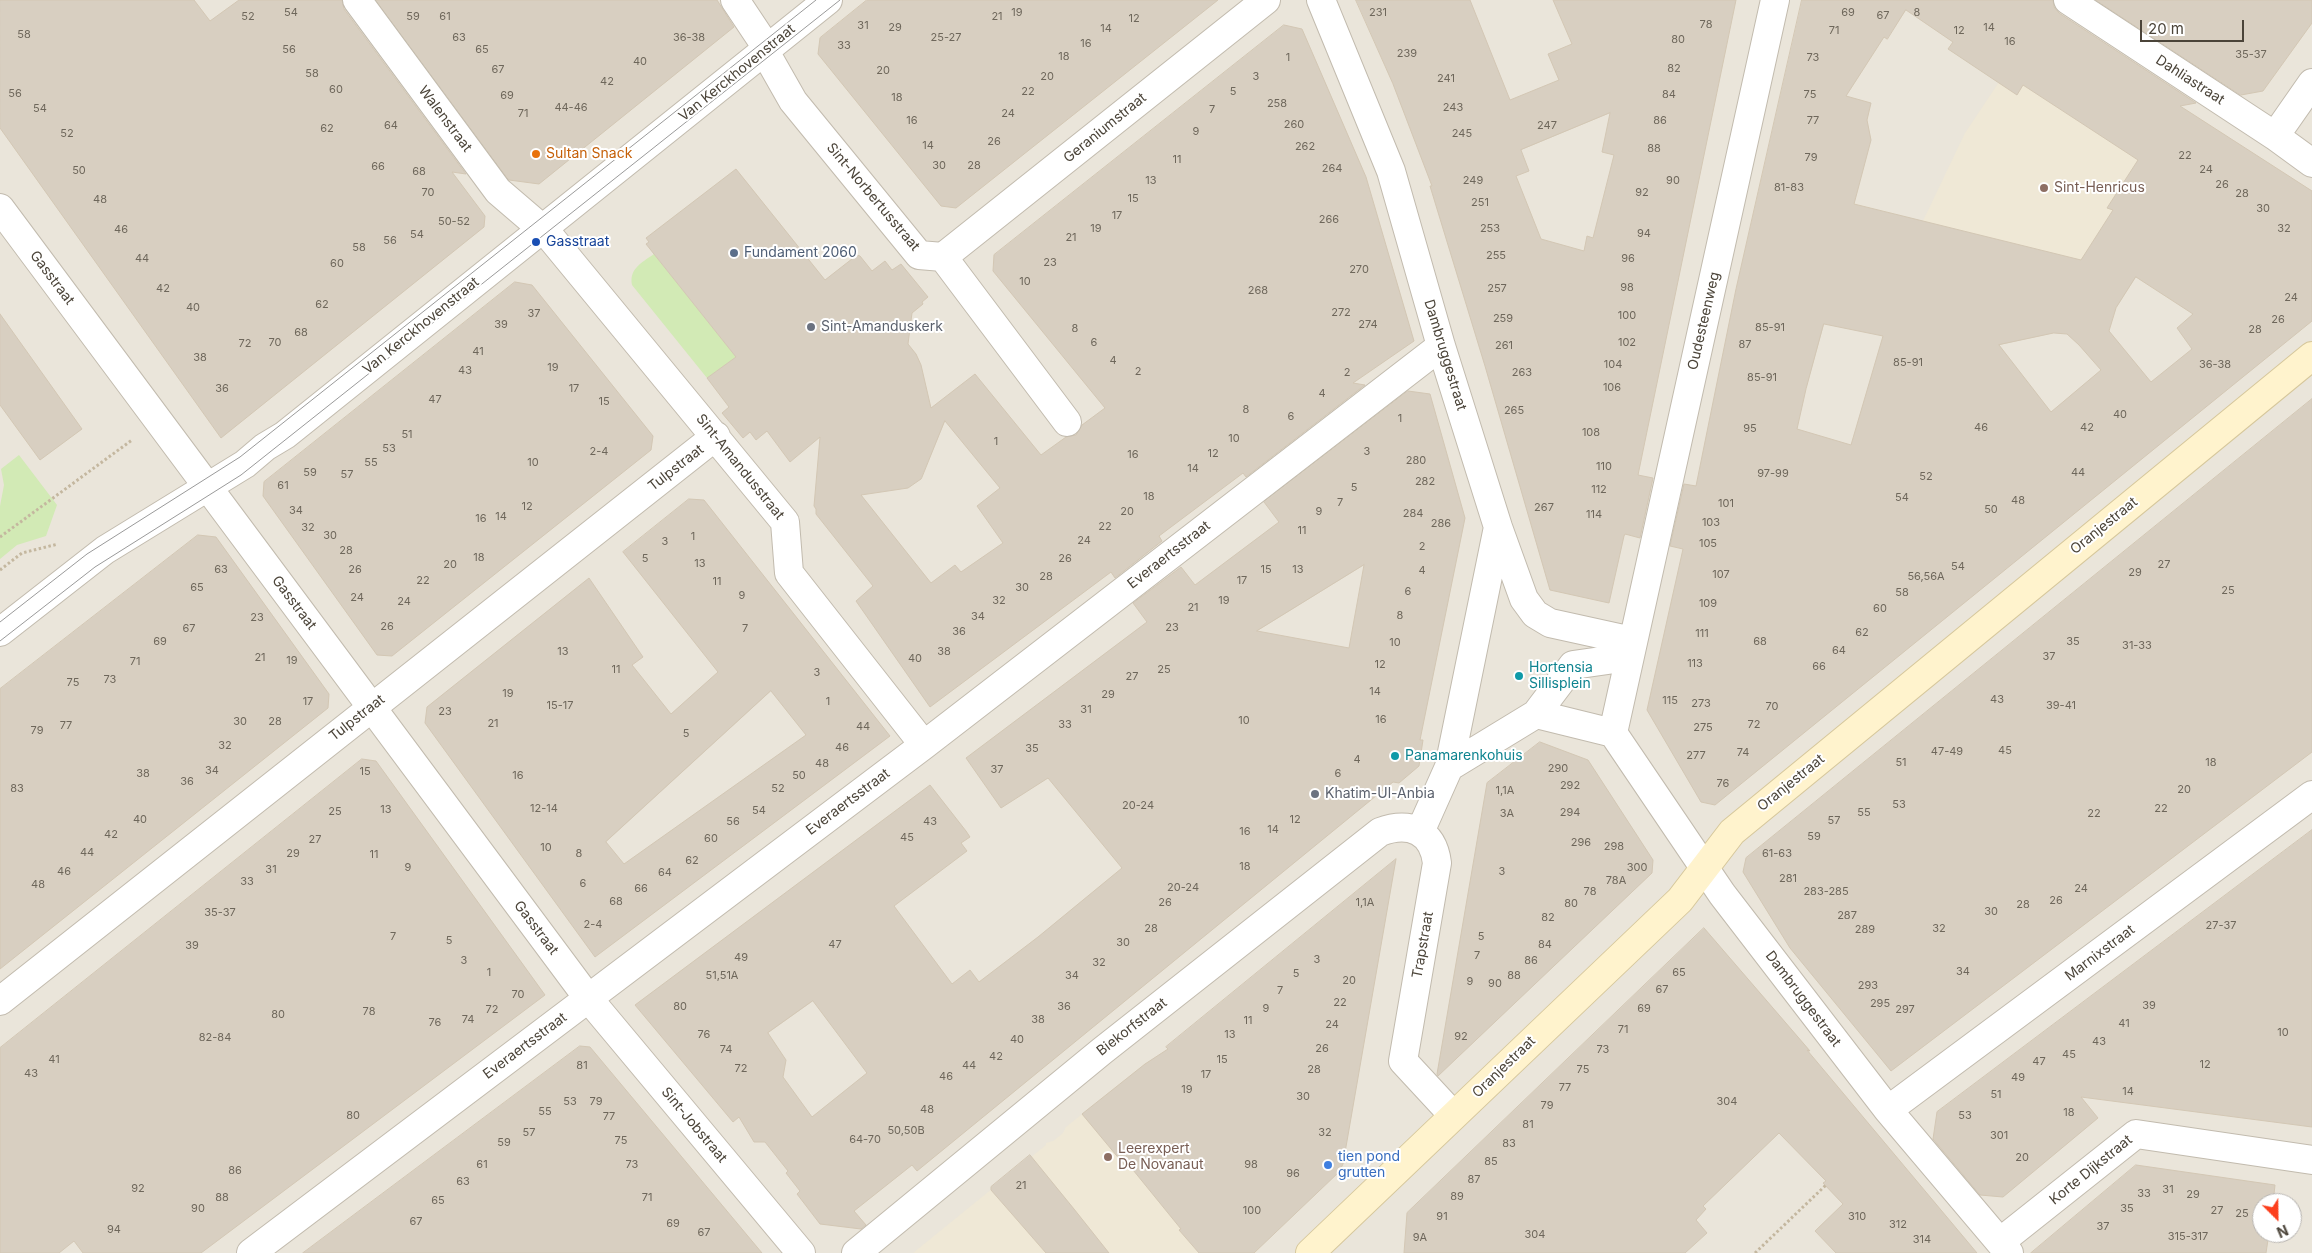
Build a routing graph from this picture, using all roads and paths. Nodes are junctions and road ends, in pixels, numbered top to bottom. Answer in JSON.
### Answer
{"nodes":[{"id":1,"x":357,"y":0,"type":"edge"},
{"id":2,"x":735,"y":0,"type":"edge"},
{"id":3,"x":828,"y":0,"type":"edge"},
{"id":4,"x":1266,"y":0,"type":"edge"},
{"id":5,"x":1321,"y":0,"type":"edge"},
{"id":6,"x":1775,"y":0,"type":"edge"},
{"id":7,"x":2068,"y":0,"type":"edge"},
{"id":8,"x":766,"y":49,"type":"junction"},
{"id":9,"x":2312,"y":83,"type":"edge"},
{"id":10,"x":2275,"y":136,"type":"junction"},
{"id":11,"x":2312,"y":163,"type":"edge"},
{"id":12,"x":0,"y":208,"type":"edge"},
{"id":13,"x":542,"y":228,"type":"junction"},
{"id":14,"x":943,"y":257,"type":"junction"},
{"id":15,"x":1441,"y":346,"type":"junction"},
{"id":16,"x":2312,"y":356,"type":"edge"},
{"id":17,"x":158,"y":421,"type":"junction"},
{"id":18,"x":1067,"y":422,"type":"dead end"},
{"id":19,"x":716,"y":436,"type":"junction"},
{"id":20,"x":208,"y":488,"type":"junction"},
{"id":21,"x":1498,"y":527,"type":"junction"},
{"id":22,"x":0,"y":537,"type":"edge"},
{"id":23,"x":0,"y":632,"type":"edge"},
{"id":24,"x":1632,"y":641,"type":"junction"},
{"id":25,"x":371,"y":707,"type":"junction"},
{"id":26,"x":1536,"y":714,"type":"junction"},
{"id":27,"x":1613,"y":733,"type":"junction"},
{"id":28,"x":924,"y":744,"type":"junction"},
{"id":29,"x":1449,"y":767,"type":"junction"},
{"id":30,"x":2312,"y":795,"type":"edge"},
{"id":31,"x":1420,"y":832,"type":"junction"},
{"id":32,"x":1703,"y":868,"type":"junction"},
{"id":33,"x":588,"y":998,"type":"junction"},
{"id":34,"x":0,"y":1001,"type":"edge"},
{"id":35,"x":1888,"y":1110,"type":"junction"},
{"id":36,"x":1453,"y":1115,"type":"junction"},
{"id":37,"x":2312,"y":1160,"type":"edge"},
{"id":38,"x":1826,"y":1185,"type":"dead end"},
{"id":39,"x":2005,"y":1248,"type":"edge"},
{"id":40,"x":251,"y":1253,"type":"edge"},
{"id":41,"x":801,"y":1253,"type":"edge"},
{"id":42,"x":856,"y":1253,"type":"edge"},
{"id":43,"x":1310,"y":1253,"type":"edge"},
{"id":44,"x":1755,"y":1253,"type":"edge"}],
"edges":[{"from":1,"to":13,"type":"street","name":"Walenstraat"},
{"from":2,"to":8,"type":"street","name":"Sint-Norbertusstraat"},
{"from":3,"to":8,"type":"street","name":"Van Kerckhovenstraat"},
{"from":4,"to":14,"type":"street","name":"Geraniumstraat"},
{"from":5,"to":15,"type":"street","name":"Dambruggestraat"},
{"from":6,"to":24,"type":"street","name":"Oudesteenweg"},
{"from":7,"to":10,"type":"street","name":"Dahliastraat"},
{"from":8,"to":13,"type":"street","name":"Van Kerckhovenstraat"},
{"from":8,"to":14,"type":"street","name":"Sint-Norbertusstraat"},
{"from":9,"to":10,"type":"street"},
{"from":10,"to":11,"type":"street","name":"Dahliastraat"},
{"from":12,"to":17,"type":"street","name":"Gasstraat"},
{"from":13,"to":19,"type":"street","name":"Sint-Amandusstraat"},
{"from":13,"to":20,"type":"street","name":"Van Kerckhovenstraat"},
{"from":14,"to":18,"type":"street"},
{"from":15,"to":21,"type":"street","name":"Dambruggestraat"},
{"from":15,"to":28,"type":"street","name":"Everaertsstraat"},
{"from":16,"to":32,"type":"street","name":"Oranjestraat"},
{"from":17,"to":20,"type":"street","name":"Gasstraat"},
{"from":17,"to":22,"type":"path"},
{"from":19,"to":25,"type":"street","name":"Tulpstraat"},
{"from":19,"to":28,"type":"street","name":"Sint-Amandusstraat"},
{"from":20,"to":23,"type":"street","name":"Van Kerckhovenstraat"},
{"from":20,"to":25,"type":"street","name":"Gasstraat"},
{"from":21,"to":24,"type":"street","name":"Dambruggestraat"},
{"from":21,"to":29,"type":"street"},
{"from":24,"to":26,"type":"street"},
{"from":24,"to":27,"type":"street"},
{"from":25,"to":33,"type":"street","name":"Gasstraat"},
{"from":25,"to":34,"type":"street","name":"Tulpstraat"},
{"from":26,"to":27,"type":"street"},
{"from":26,"to":29,"type":"street"},
{"from":27,"to":32,"type":"street","name":"Dambruggestraat"},
{"from":28,"to":33,"type":"street","name":"Everaertsstraat"},
{"from":29,"to":31,"type":"street"},
{"from":30,"to":35,"type":"street","name":"Marnixstraat"},
{"from":31,"to":36,"type":"street","name":"Trapstraat"},
{"from":31,"to":42,"type":"street","name":"Biekorfstraat"},
{"from":32,"to":35,"type":"street","name":"Dambruggestraat"},
{"from":32,"to":36,"type":"street","name":"Oranjestraat"},
{"from":33,"to":40,"type":"street","name":"Everaertsstraat"},
{"from":33,"to":41,"type":"street","name":"Sint-Jobstraat"},
{"from":35,"to":39,"type":"street","name":"Dambruggestraat"},
{"from":36,"to":43,"type":"street","name":"Oranjestraat"},
{"from":37,"to":39,"type":"street","name":"Korte Dijkstraat"},
{"from":38,"to":44,"type":"path"}]}
